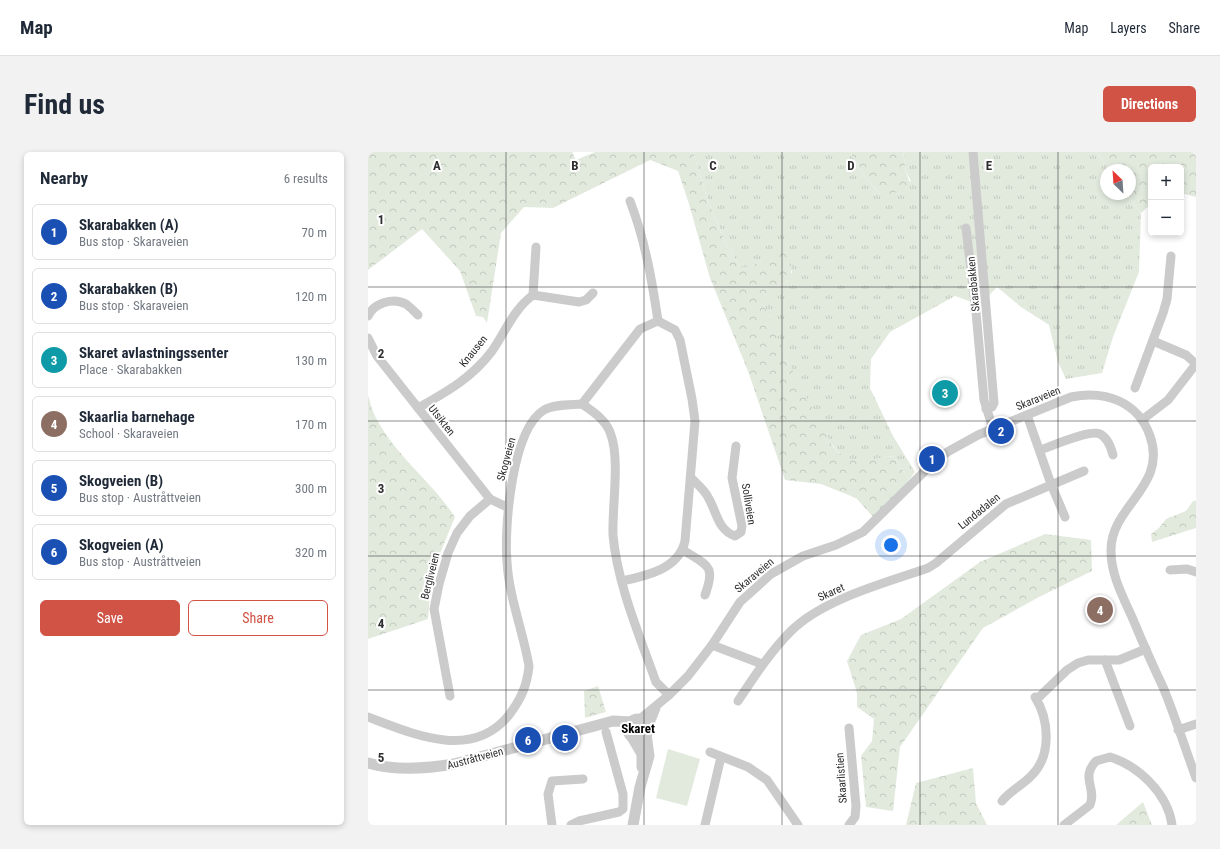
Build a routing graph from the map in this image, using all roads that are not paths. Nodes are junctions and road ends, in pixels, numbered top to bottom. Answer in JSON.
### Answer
{"nodes":[{"id":1,"x":973,"y":152,"type":"edge"},
{"id":2,"x":630,"y":201,"type":"dead end"},
{"id":3,"x":966,"y":228,"type":"dead end"},
{"id":4,"x":536,"y":247,"type":"dead end"},
{"id":5,"x":1170,"y":256,"type":"dead end"},
{"id":6,"x":593,"y":293,"type":"dead end"},
{"id":7,"x":533,"y":295,"type":"junction"},
{"id":8,"x":418,"y":315,"type":"dead end"},
{"id":9,"x":368,"y":316,"type":"edge"},
{"id":10,"x":658,"y":321,"type":"junction"},
{"id":11,"x":368,"y":338,"type":"edge"},
{"id":12,"x":1153,"y":342,"type":"junction"},
{"id":13,"x":1196,"y":364,"type":"edge"},
{"id":14,"x":1135,"y":388,"type":"dead end"},
{"id":15,"x":582,"y":404,"type":"junction"},
{"id":16,"x":418,"y":408,"type":"junction"},
{"id":17,"x":986,"y":409,"type":"junction"},
{"id":18,"x":1027,"y":415,"type":"junction"},
{"id":19,"x":1142,"y":420,"type":"junction"},
{"id":20,"x":993,"y":429,"type":"junction"},
{"id":21,"x":736,"y":446,"type":"dead end"},
{"id":22,"x":1040,"y":450,"type":"junction"},
{"id":23,"x":1113,"y":455,"type":"dead end"},
{"id":24,"x":1084,"y":471,"type":"dead end"},
{"id":25,"x":691,"y":478,"type":"junction"},
{"id":26,"x":1051,"y":484,"type":"junction"},
{"id":27,"x":490,"y":499,"type":"junction"},
{"id":28,"x":507,"y":507,"type":"junction"},
{"id":29,"x":1065,"y":517,"type":"dead end"},
{"id":30,"x":683,"y":550,"type":"junction"},
{"id":31,"x":928,"y":568,"type":"joint"},
{"id":32,"x":1170,"y":570,"type":"dead end"},
{"id":33,"x":1196,"y":572,"type":"edge"},
{"id":34,"x":622,"y":581,"type":"junction"},
{"id":35,"x":705,"y":595,"type":"dead end"},
{"id":36,"x":712,"y":645,"type":"junction"},
{"id":37,"x":1146,"y":650,"type":"junction"},
{"id":38,"x":1105,"y":660,"type":"junction"},
{"id":39,"x":762,"y":664,"type":"junction"},
{"id":40,"x":669,"y":695,"type":"junction"},
{"id":41,"x":450,"y":696,"type":"dead end"},
{"id":42,"x":738,"y":701,"type":"dead end"},
{"id":43,"x":656,"y":707,"type":"junction"},
{"id":44,"x":368,"y":717,"type":"edge"},
{"id":45,"x":1196,"y":724,"type":"edge"},
{"id":46,"x":1130,"y":726,"type":"dead end"},
{"id":47,"x":605,"y":728,"type":"junction"},
{"id":48,"x":633,"y":728,"type":"junction"},
{"id":49,"x":849,"y":728,"type":"dead end"},
{"id":50,"x":1178,"y":730,"type":"junction"},
{"id":51,"x":647,"y":731,"type":"junction"},
{"id":52,"x":710,"y":752,"type":"dead end"},
{"id":53,"x":721,"y":757,"type":"junction"},
{"id":54,"x":368,"y":763,"type":"edge"},
{"id":55,"x":643,"y":774,"type":"junction"},
{"id":56,"x":1196,"y":778,"type":"edge"},
{"id":57,"x":583,"y":779,"type":"dead end"},
{"id":58,"x":1002,"y":800,"type":"dead end"},
{"id":59,"x":552,"y":825,"type":"edge"},
{"id":60,"x":571,"y":825,"type":"edge"},
{"id":61,"x":633,"y":825,"type":"edge"},
{"id":62,"x":705,"y":825,"type":"edge"},
{"id":63,"x":798,"y":825,"type":"edge"},
{"id":64,"x":849,"y":825,"type":"edge"},
{"id":65,"x":1064,"y":825,"type":"edge"},
{"id":66,"x":1172,"y":825,"type":"edge"}],
"edges":[{"from":1,"to":17,"type":"street","name":"Skarabakken"},
{"from":2,"to":10,"type":"street"},
{"from":3,"to":17,"type":"street","name":"Skarabakken"},
{"from":4,"to":7,"type":"street"},
{"from":5,"to":12,"type":"street"},
{"from":6,"to":7,"type":"street"},
{"from":7,"to":16,"type":"street","name":"Knausen"},
{"from":8,"to":9,"type":"street"},
{"from":10,"to":15,"type":"street"},
{"from":10,"to":25,"type":"street"},
{"from":11,"to":16,"type":"street","name":"Utsikten"},
{"from":12,"to":13,"type":"street"},
{"from":12,"to":14,"type":"street"},
{"from":13,"to":19,"type":"street"},
{"from":15,"to":28,"type":"street","name":"Skogveien"},
{"from":15,"to":34,"type":"street"},
{"from":16,"to":27,"type":"street","name":"Utsikten"},
{"from":17,"to":20,"type":"street","name":"Skarabakken"},
{"from":18,"to":19,"type":"street","name":"Skaraveien"},
{"from":18,"to":20,"type":"street","name":"Skaraveien"},
{"from":18,"to":22,"type":"street"},
{"from":19,"to":37,"type":"street","name":"Skaraveien"},
{"from":20,"to":36,"type":"street","name":"Skaraveien"},
{"from":21,"to":25,"type":"street","name":"Solliveien"},
{"from":22,"to":23,"type":"street"},
{"from":22,"to":26,"type":"street"},
{"from":24,"to":26,"type":"street","name":"Lundadalen"},
{"from":25,"to":30,"type":"street"},
{"from":26,"to":29,"type":"street"},
{"from":26,"to":31,"type":"street","name":"Lundadalen"},
{"from":27,"to":28,"type":"street","name":"Utsikten"},
{"from":27,"to":41,"type":"street","name":"Bergliveien"},
{"from":28,"to":44,"type":"street","name":"Skogveien"},
{"from":30,"to":34,"type":"street"},
{"from":30,"to":35,"type":"street"},
{"from":31,"to":39,"type":"street","name":"Skaret"},
{"from":32,"to":33,"type":"street"},
{"from":34,"to":40,"type":"street"},
{"from":36,"to":39,"type":"street"},
{"from":36,"to":40,"type":"street","name":"Skaraveien"},
{"from":37,"to":38,"type":"street"},
{"from":37,"to":50,"type":"street","name":"Skaraveien"},
{"from":38,"to":46,"type":"street"},
{"from":38,"to":58,"type":"street"},
{"from":39,"to":42,"type":"street","name":"Skaret"},
{"from":40,"to":43,"type":"street","name":"Skaraveien"},
{"from":43,"to":48,"type":"street","name":"Skaraveien"},
{"from":43,"to":51,"type":"street","name":"Skaraveien"},
{"from":45,"to":50,"type":"street"},
{"from":47,"to":48,"type":"street"},
{"from":47,"to":54,"type":"street","name":"Austråttveien"},
{"from":47,"to":60,"type":"street"},
{"from":48,"to":51,"type":"street"},
{"from":48,"to":51,"type":"street"},
{"from":48,"to":55,"type":"street"},
{"from":49,"to":64,"type":"street","name":"Skaarlistien"},
{"from":50,"to":56,"type":"street","name":"Skaraveien"},
{"from":51,"to":55,"type":"street"},
{"from":52,"to":53,"type":"street"},
{"from":53,"to":62,"type":"street"},
{"from":53,"to":63,"type":"street"},
{"from":55,"to":61,"type":"street"},
{"from":57,"to":59,"type":"street"},
{"from":65,"to":66,"type":"street"}]}
